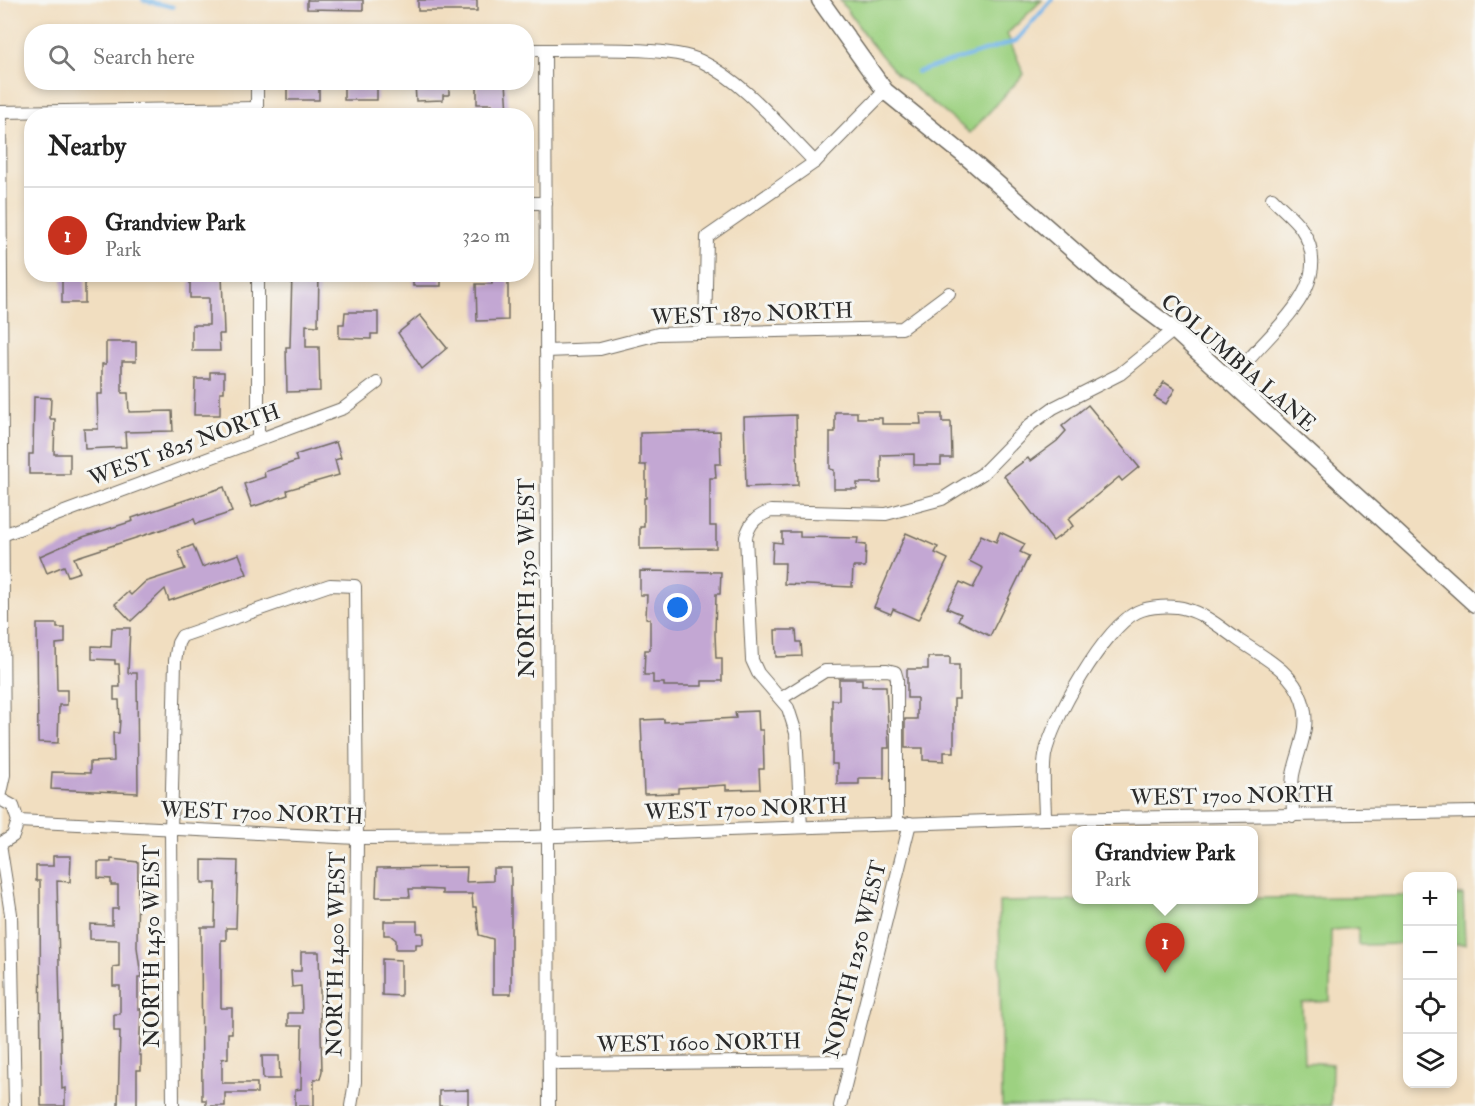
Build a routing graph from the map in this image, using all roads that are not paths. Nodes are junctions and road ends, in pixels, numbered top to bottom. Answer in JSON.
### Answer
{"nodes":[{"id":1,"x":820,"y":0,"type":"edge"},
{"id":2,"x":534,"y":50,"type":"edge"},
{"id":3,"x":545,"y":50,"type":"junction"},
{"id":4,"x":257,"y":90,"type":"edge"},
{"id":5,"x":885,"y":91,"type":"junction"},
{"id":6,"x":257,"y":108,"type":"edge"},
{"id":7,"x":0,"y":112,"type":"edge"},
{"id":8,"x":24,"y":112,"type":"edge"},
{"id":9,"x":815,"y":162,"type":"junction"},
{"id":10,"x":1272,"y":198,"type":"dead end"},
{"id":11,"x":534,"y":202,"type":"edge"},
{"id":12,"x":546,"y":202,"type":"junction"},
{"id":13,"x":258,"y":282,"type":"edge"},
{"id":14,"x":949,"y":293,"type":"dead end"},
{"id":15,"x":1174,"y":330,"type":"junction"},
{"id":16,"x":705,"y":333,"type":"junction"},
{"id":17,"x":546,"y":351,"type":"junction"},
{"id":18,"x":377,"y":383,"type":"dead end"},
{"id":19,"x":1232,"y":384,"type":"junction"},
{"id":20,"x":258,"y":438,"type":"junction"},
{"id":21,"x":2,"y":536,"type":"edge"},
{"id":22,"x":1475,"y":604,"type":"edge"},
{"id":23,"x":178,"y":642,"type":"joint"},
{"id":24,"x":782,"y":698,"type":"junction"},
{"id":25,"x":0,"y":792,"type":"edge"},
{"id":26,"x":0,"y":799,"type":"edge"},
{"id":27,"x":1475,"y":812,"type":"edge"},
{"id":28,"x":1293,"y":816,"type":"junction"},
{"id":29,"x":1045,"y":819,"type":"junction"},
{"id":30,"x":18,"y":821,"type":"junction"},
{"id":31,"x":910,"y":822,"type":"junction"},
{"id":32,"x":897,"y":823,"type":"junction"},
{"id":33,"x":801,"y":827,"type":"junction"},
{"id":34,"x":171,"y":831,"type":"junction"},
{"id":35,"x":547,"y":837,"type":"junction"},
{"id":36,"x":357,"y":838,"type":"junction"},
{"id":37,"x":0,"y":844,"type":"edge"},
{"id":38,"x":549,"y":1060,"type":"junction"},
{"id":39,"x":850,"y":1061,"type":"junction"},
{"id":40,"x":15,"y":1106,"type":"edge"},
{"id":41,"x":172,"y":1106,"type":"edge"},
{"id":42,"x":351,"y":1106,"type":"edge"},
{"id":43,"x":549,"y":1106,"type":"edge"},
{"id":44,"x":840,"y":1106,"type":"edge"}],
"edges":[{"from":1,"to":5,"type":"main road","name":"COLUMBIA LANE"},
{"from":2,"to":3,"type":"street"},
{"from":3,"to":9,"type":"street"},
{"from":3,"to":12,"type":"street","name":"NORTH 1350 WEST"},
{"from":4,"to":6,"type":"street"},
{"from":5,"to":9,"type":"street"},
{"from":5,"to":15,"type":"main road","name":"COLUMBIA LANE"},
{"from":7,"to":8,"type":"street"},
{"from":7,"to":21,"type":"street"},
{"from":9,"to":16,"type":"street"},
{"from":10,"to":19,"type":"street"},
{"from":11,"to":12,"type":"street"},
{"from":12,"to":17,"type":"street","name":"NORTH 1350 WEST"},
{"from":13,"to":20,"type":"street"},
{"from":14,"to":16,"type":"street","name":"WEST 1870 NORTH"},
{"from":15,"to":19,"type":"main road","name":"COLUMBIA LANE"},
{"from":15,"to":24,"type":"street"},
{"from":16,"to":17,"type":"street","name":"WEST 1870 NORTH"},
{"from":17,"to":35,"type":"street","name":"NORTH 1350 WEST"},
{"from":18,"to":20,"type":"street","name":"WEST 1825 NORTH"},
{"from":19,"to":22,"type":"main road","name":"COLUMBIA LANE"},
{"from":20,"to":21,"type":"street","name":"WEST 1825 NORTH"},
{"from":21,"to":25,"type":"street"},
{"from":23,"to":34,"type":"street","name":"NORTH 1450 WEST"},
{"from":23,"to":36,"type":"street","name":"NORTH 1400 WEST"},
{"from":24,"to":32,"type":"street"},
{"from":24,"to":33,"type":"street"},
{"from":26,"to":30,"type":"street"},
{"from":27,"to":28,"type":"street","name":"WEST 1700 NORTH"},
{"from":28,"to":29,"type":"street","name":"WEST 1700 NORTH"},
{"from":28,"to":29,"type":"street"},
{"from":29,"to":31,"type":"street","name":"WEST 1700 NORTH"},
{"from":30,"to":34,"type":"street","name":"WEST 1700 NORTH"},
{"from":30,"to":37,"type":"street"},
{"from":31,"to":32,"type":"street","name":"WEST 1700 NORTH"},
{"from":31,"to":39,"type":"street","name":"NORTH 1250 WEST"},
{"from":32,"to":33,"type":"street","name":"WEST 1700 NORTH"},
{"from":33,"to":35,"type":"street","name":"WEST 1700 NORTH"},
{"from":34,"to":36,"type":"street","name":"WEST 1700 NORTH"},
{"from":34,"to":41,"type":"street","name":"NORTH 1450 WEST"},
{"from":35,"to":36,"type":"street","name":"WEST 1700 NORTH"},
{"from":35,"to":38,"type":"street","name":"NORTH 1350 WEST"},
{"from":36,"to":42,"type":"street","name":"NORTH 1400 WEST"},
{"from":37,"to":40,"type":"street"},
{"from":38,"to":39,"type":"street","name":"WEST 1600 NORTH"},
{"from":38,"to":43,"type":"street","name":"NORTH 1350 WEST"},
{"from":39,"to":44,"type":"street","name":"NORTH 1250 WEST"}]}
